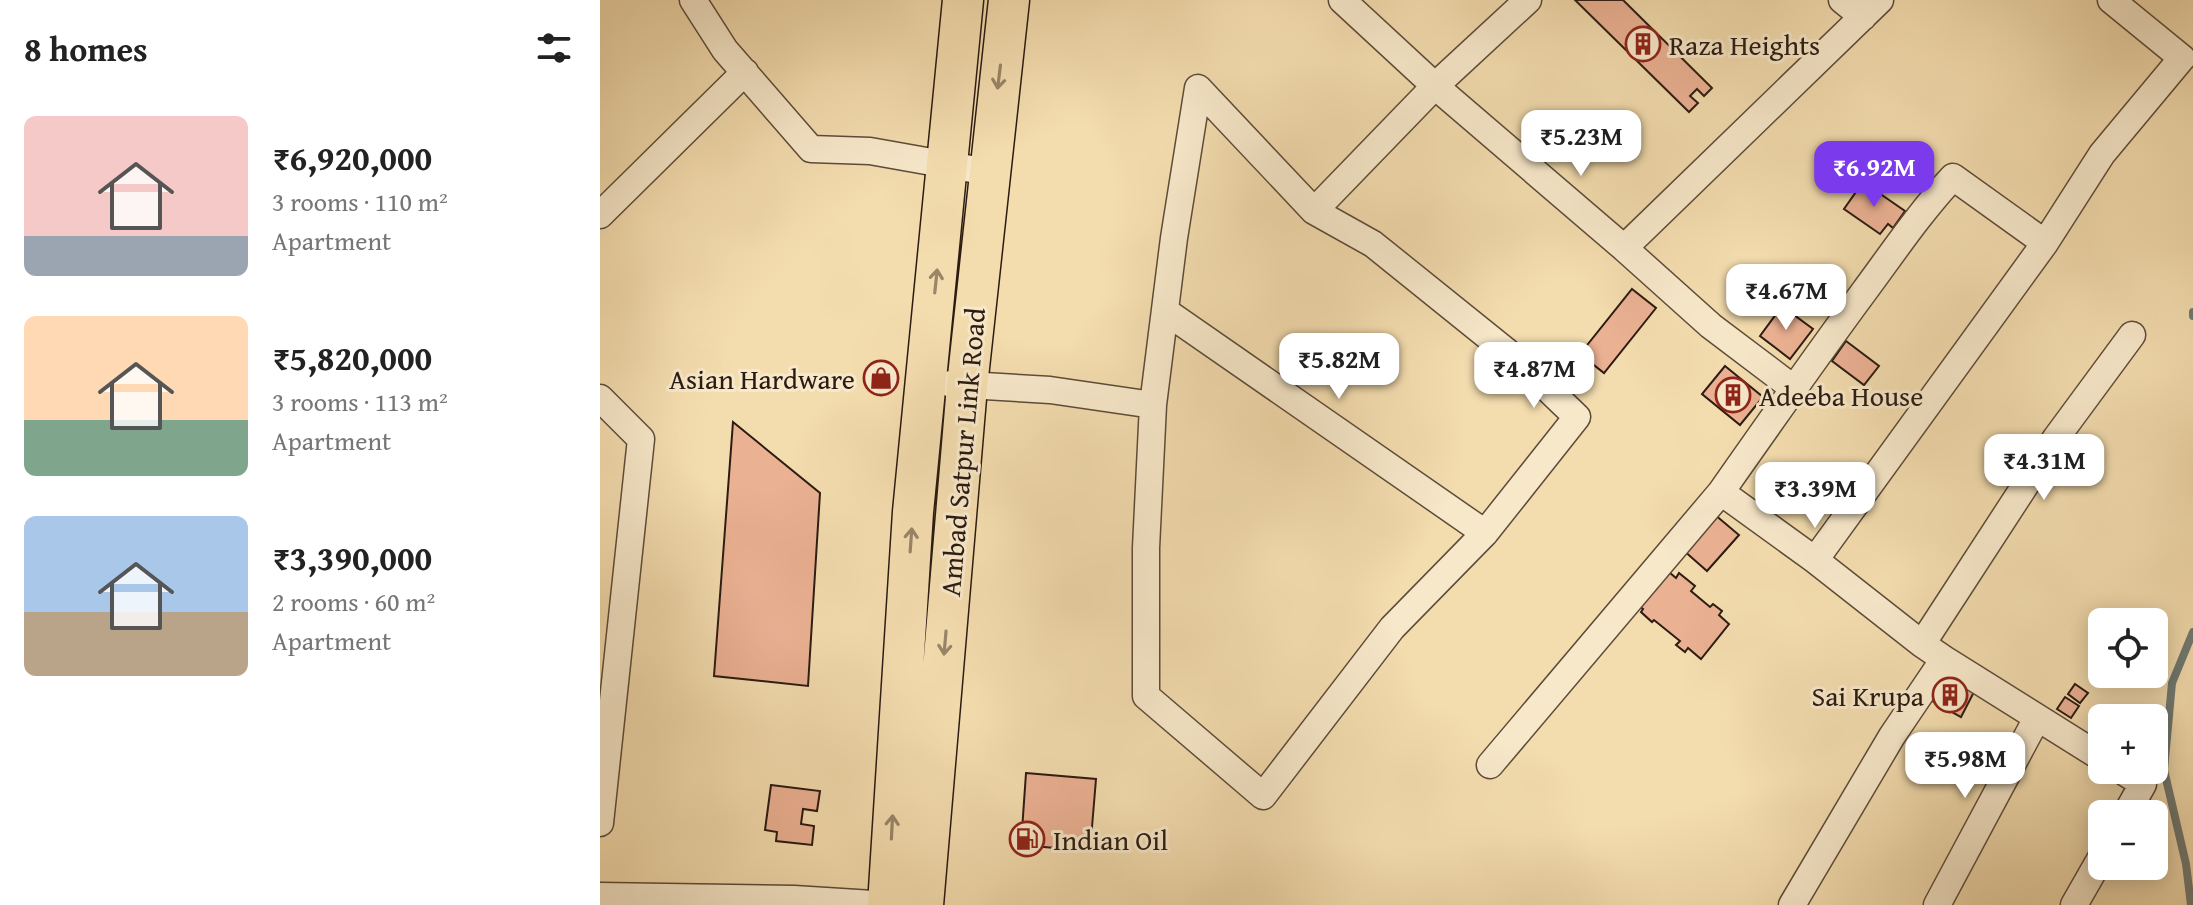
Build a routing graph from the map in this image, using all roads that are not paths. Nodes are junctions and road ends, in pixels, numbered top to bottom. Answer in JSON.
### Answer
{"nodes":[{"id":1,"x":693,"y":0,"type":"edge"},
{"id":2,"x":963,"y":0,"type":"edge"},
{"id":3,"x":1009,"y":0,"type":"edge"},
{"id":4,"x":1342,"y":0,"type":"edge"},
{"id":5,"x":1528,"y":0,"type":"edge"},
{"id":6,"x":1842,"y":0,"type":"edge"},
{"id":7,"x":2111,"y":0,"type":"edge"},
{"id":8,"x":1871,"y":9,"type":"edge"},
{"id":9,"x":745,"y":72,"type":"junction"},
{"id":10,"x":1435,"y":86,"type":"junction"},
{"id":11,"x":947,"y":164,"type":"junction"},
{"id":12,"x":988,"y":172,"type":"junction"},
{"id":13,"x":1314,"y":211,"type":"junction"},
{"id":14,"x":600,"y":215,"type":"edge"},
{"id":15,"x":2045,"y":243,"type":"junction"},
{"id":16,"x":1624,"y":248,"type":"junction"},
{"id":17,"x":1165,"y":311,"type":"junction"},
{"id":18,"x":2132,"y":335,"type":"dead end"},
{"id":19,"x":926,"y":381,"type":"junction"},
{"id":20,"x":967,"y":386,"type":"junction"},
{"id":21,"x":1793,"y":388,"type":"junction"},
{"id":22,"x":600,"y":398,"type":"edge"},
{"id":23,"x":1153,"y":405,"type":"junction"},
{"id":24,"x":1721,"y":492,"type":"junction"},
{"id":25,"x":1485,"y":533,"type":"junction"},
{"id":26,"x":1815,"y":560,"type":"junction"},
{"id":27,"x":1933,"y":652,"type":"junction"},
{"id":28,"x":2037,"y":718,"type":"junction"},
{"id":29,"x":2088,"y":749,"type":"edge"},
{"id":30,"x":1490,"y":765,"type":"dead end"},
{"id":31,"x":600,"y":823,"type":"edge"},
{"id":32,"x":2088,"y":880,"type":"edge"},
{"id":33,"x":600,"y":896,"type":"edge"},
{"id":34,"x":888,"y":905,"type":"edge"},
{"id":35,"x":923,"y":905,"type":"edge"},
{"id":36,"x":1792,"y":905,"type":"edge"},
{"id":37,"x":1937,"y":905,"type":"edge"},
{"id":38,"x":2074,"y":905,"type":"edge"}],
"edges":[{"from":1,"to":9,"type":"street"},
{"from":2,"to":11,"type":"main road","name":"Ambad Satpur Link Road"},
{"from":3,"to":12,"type":"main road","name":"Ambad Satpur Link Road","one_way":true},
{"from":4,"to":10,"type":"street"},
{"from":5,"to":10,"type":"street"},
{"from":6,"to":8,"type":"street"},
{"from":7,"to":15,"type":"street"},
{"from":8,"to":16,"type":"street"},
{"from":9,"to":11,"type":"street"},
{"from":9,"to":14,"type":"street"},
{"from":10,"to":13,"type":"street"},
{"from":10,"to":16,"type":"street"},
{"from":11,"to":12,"type":"street"},
{"from":19,"to":11,"type":"main road","name":"Ambad Satpur Link Road","one_way":true},
{"from":12,"to":20,"type":"main road","name":"Ambad Satpur Link Road"},
{"from":13,"to":17,"type":"street"},
{"from":13,"to":25,"type":"street"},
{"from":15,"to":21,"type":"street"},
{"from":15,"to":26,"type":"street"},
{"from":16,"to":21,"type":"street"},
{"from":17,"to":23,"type":"street"},
{"from":17,"to":25,"type":"street"},
{"from":18,"to":27,"type":"street"},
{"from":19,"to":20,"type":"street"},
{"from":34,"to":19,"type":"main road","name":"Ambad Satpur Link Road","one_way":true},
{"from":20,"to":23,"type":"street"},
{"from":20,"to":35,"type":"main road","name":"Ambad Satpur Link Road","one_way":true},
{"from":21,"to":24,"type":"street"},
{"from":22,"to":31,"type":"street"},
{"from":23,"to":25,"type":"street"},
{"from":24,"to":26,"type":"street"},
{"from":24,"to":30,"type":"street"},
{"from":26,"to":27,"type":"street"},
{"from":27,"to":28,"type":"street"},
{"from":27,"to":36,"type":"street"},
{"from":28,"to":29,"type":"street"},
{"from":28,"to":37,"type":"street"},
{"from":32,"to":38,"type":"street"},
{"from":33,"to":34,"type":"street"}]}
